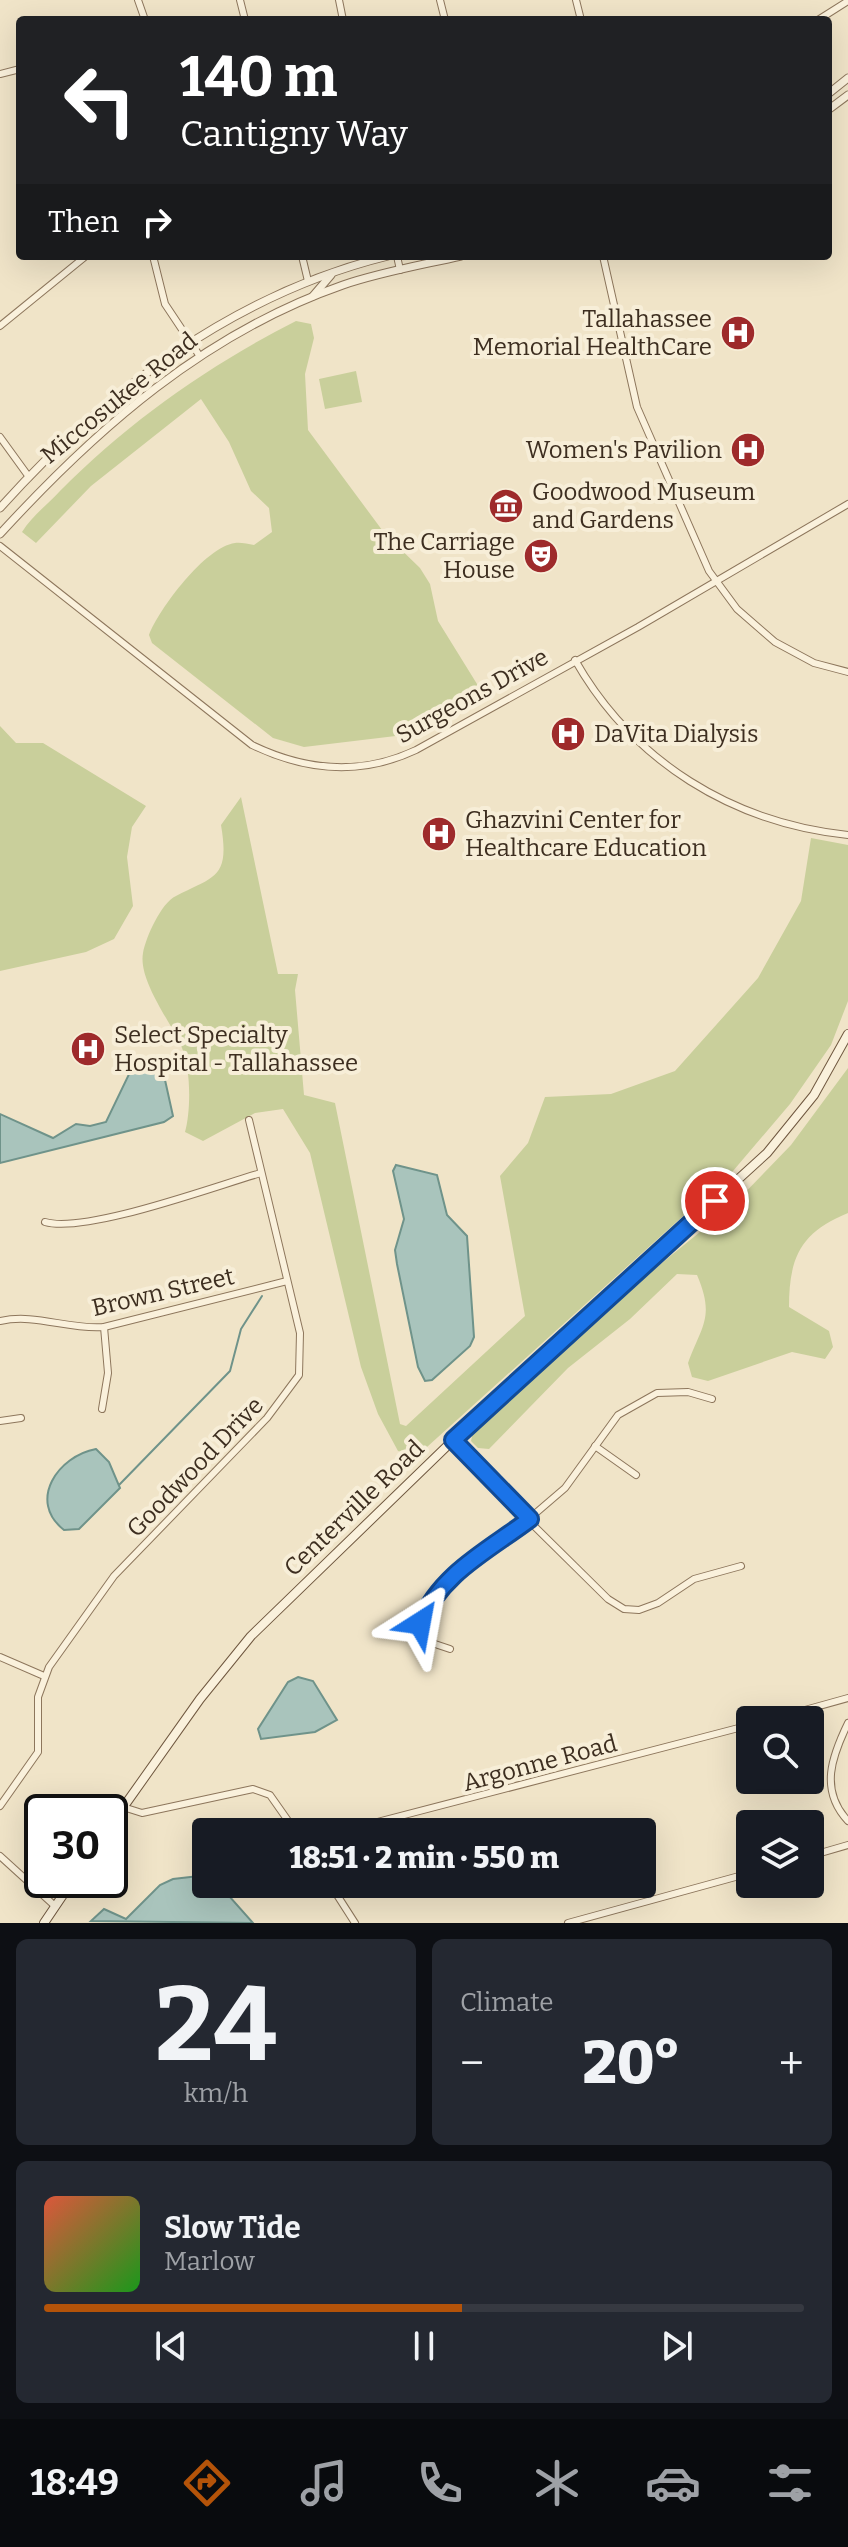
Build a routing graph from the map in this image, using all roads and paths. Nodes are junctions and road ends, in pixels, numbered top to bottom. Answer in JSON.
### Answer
{"nodes":[{"id":1,"x":848,"y":1,"type":"edge"},
{"id":2,"x":824,"y":16,"type":"edge"},
{"id":3,"x":848,"y":78,"type":"edge"},
{"id":4,"x":832,"y":91,"type":"edge"},
{"id":5,"x":75,"y":260,"type":"edge"},
{"id":6,"x":154,"y":260,"type":"edge"},
{"id":7,"x":303,"y":260,"type":"edge"},
{"id":8,"x":373,"y":260,"type":"edge"},
{"id":9,"x":398,"y":260,"type":"edge"},
{"id":10,"x":435,"y":260,"type":"edge"},
{"id":11,"x":604,"y":260,"type":"edge"},
{"id":12,"x":339,"y":269,"type":"junction"},
{"id":13,"x":400,"y":270,"type":"junction"},
{"id":14,"x":308,"y":281,"type":"junction"},
{"id":15,"x":313,"y":297,"type":"junction"},
{"id":16,"x":0,"y":326,"type":"edge"},
{"id":17,"x":190,"y":342,"type":"junction"},
{"id":18,"x":199,"y":355,"type":"junction"},
{"id":19,"x":0,"y":437,"type":"edge"},
{"id":20,"x":29,"y":477,"type":"junction"},
{"id":21,"x":848,"y":504,"type":"edge"},
{"id":22,"x":0,"y":508,"type":"edge"},
{"id":23,"x":0,"y":534,"type":"edge"},
{"id":24,"x":0,"y":546,"type":"edge"},
{"id":25,"x":716,"y":581,"type":"junction"},
{"id":26,"x":575,"y":660,"type":"junction"},
{"id":27,"x":848,"y":672,"type":"edge"},
{"id":28,"x":848,"y":835,"type":"edge"},
{"id":29,"x":847,"y":1038,"type":"edge"},
{"id":30,"x":249,"y":1120,"type":"dead end"},
{"id":31,"x":261,"y":1173,"type":"junction"},
{"id":32,"x":45,"y":1222,"type":"dead end"},
{"id":33,"x":287,"y":1281,"type":"junction"},
{"id":34,"x":0,"y":1321,"type":"edge"},
{"id":35,"x":104,"y":1327,"type":"junction"},
{"id":36,"x":712,"y":1399,"type":"dead end"},
{"id":37,"x":102,"y":1409,"type":"dead end"},
{"id":38,"x":21,"y":1418,"type":"dead end"},
{"id":39,"x":0,"y":1421,"type":"edge"},
{"id":40,"x":453,"y":1440,"type":"junction"},
{"id":41,"x":595,"y":1446,"type":"junction"},
{"id":42,"x":636,"y":1475,"type":"dead end"},
{"id":43,"x":529,"y":1520,"type":"junction"},
{"id":44,"x":741,"y":1566,"type":"dead end"},
{"id":45,"x":450,"y":1649,"type":"dead end"},
{"id":46,"x":0,"y":1657,"type":"edge"},
{"id":47,"x":44,"y":1676,"type":"junction"},
{"id":48,"x":848,"y":1698,"type":"edge"},
{"id":49,"x":819,"y":1706,"type":"edge"},
{"id":50,"x":848,"y":1723,"type":"edge"},
{"id":51,"x":736,"y":1729,"type":"edge"},
{"id":52,"x":128,"y":1800,"type":"edge"},
{"id":53,"x":0,"y":1806,"type":"edge"},
{"id":54,"x":128,"y":1809,"type":"edge"},
{"id":55,"x":286,"y":1818,"type":"edge"},
{"id":56,"x":393,"y":1818,"type":"edge"},
{"id":57,"x":848,"y":1821,"type":"edge"},
{"id":58,"x":848,"y":1845,"type":"edge"},
{"id":59,"x":824,"y":1852,"type":"edge"},
{"id":60,"x":0,"y":1856,"type":"edge"},
{"id":61,"x":736,"y":1877,"type":"edge"},
{"id":62,"x":61,"y":1898,"type":"edge"},
{"id":63,"x":339,"y":1898,"type":"edge"},
{"id":64,"x":55,"y":1906,"type":"junction"},
{"id":65,"x":44,"y":1923,"type":"edge"},
{"id":66,"x":355,"y":1923,"type":"edge"},
{"id":67,"x":568,"y":1923,"type":"edge"}],
"edges":[{"from":1,"to":2,"type":"street"},
{"from":3,"to":4,"type":"street"},
{"from":5,"to":16,"type":"street"},
{"from":6,"to":17,"type":"street"},
{"from":7,"to":14,"type":"street"},
{"from":8,"to":12,"type":"street","name":"Miccosukee Road"},
{"from":9,"to":13,"type":"street"},
{"from":10,"to":13,"type":"street","name":"Miccosukee Road"},
{"from":11,"to":25,"type":"street"},
{"from":12,"to":14,"type":"street","name":"Miccosukee Road"},
{"from":12,"to":15,"type":"street"},
{"from":13,"to":15,"type":"street","name":"Miccosukee Road"},
{"from":14,"to":17,"type":"street","name":"Miccosukee Road"},
{"from":15,"to":18,"type":"street","name":"Miccosukee Road"},
{"from":17,"to":18,"type":"street"},
{"from":17,"to":20,"type":"street","name":"Miccosukee Road"},
{"from":18,"to":23,"type":"street","name":"Miccosukee Road"},
{"from":19,"to":20,"type":"street"},
{"from":20,"to":22,"type":"street","name":"Miccosukee Road"},
{"from":21,"to":25,"type":"street","name":"Surgeons Drive"},
{"from":24,"to":26,"type":"street","name":"Surgeons Drive"},
{"from":25,"to":26,"type":"street","name":"Surgeons Drive"},
{"from":25,"to":27,"type":"street"},
{"from":26,"to":28,"type":"street"},
{"from":29,"to":40,"type":"main road","name":"Centerville Road"},
{"from":30,"to":31,"type":"street","name":"Goodwood Drive"},
{"from":31,"to":32,"type":"street"},
{"from":31,"to":33,"type":"street","name":"Goodwood Drive"},
{"from":33,"to":35,"type":"street","name":"Brown Street"},
{"from":33,"to":47,"type":"street","name":"Goodwood Drive"},
{"from":34,"to":35,"type":"street","name":"Brown Street"},
{"from":35,"to":37,"type":"street"},
{"from":36,"to":41,"type":"street"},
{"from":38,"to":39,"type":"street"},
{"from":40,"to":43,"type":"street"},
{"from":40,"to":52,"type":"main road","name":"Centerville Road"},
{"from":41,"to":42,"type":"street"},
{"from":41,"to":43,"type":"street"},
{"from":43,"to":44,"type":"street"},
{"from":43,"to":45,"type":"street"},
{"from":46,"to":47,"type":"street"},
{"from":47,"to":53,"type":"street","name":"Goodwood Drive"},
{"from":48,"to":49,"type":"street"},
{"from":50,"to":57,"type":"street"},
{"from":51,"to":56,"type":"street","name":"Argonne Road"},
{"from":54,"to":55,"type":"street"},
{"from":58,"to":59,"type":"street"},
{"from":60,"to":64,"type":"street"},
{"from":61,"to":67,"type":"street"},
{"from":62,"to":64,"type":"main road"},
{"from":63,"to":66,"type":"street"},
{"from":64,"to":65,"type":"main road"}]}
